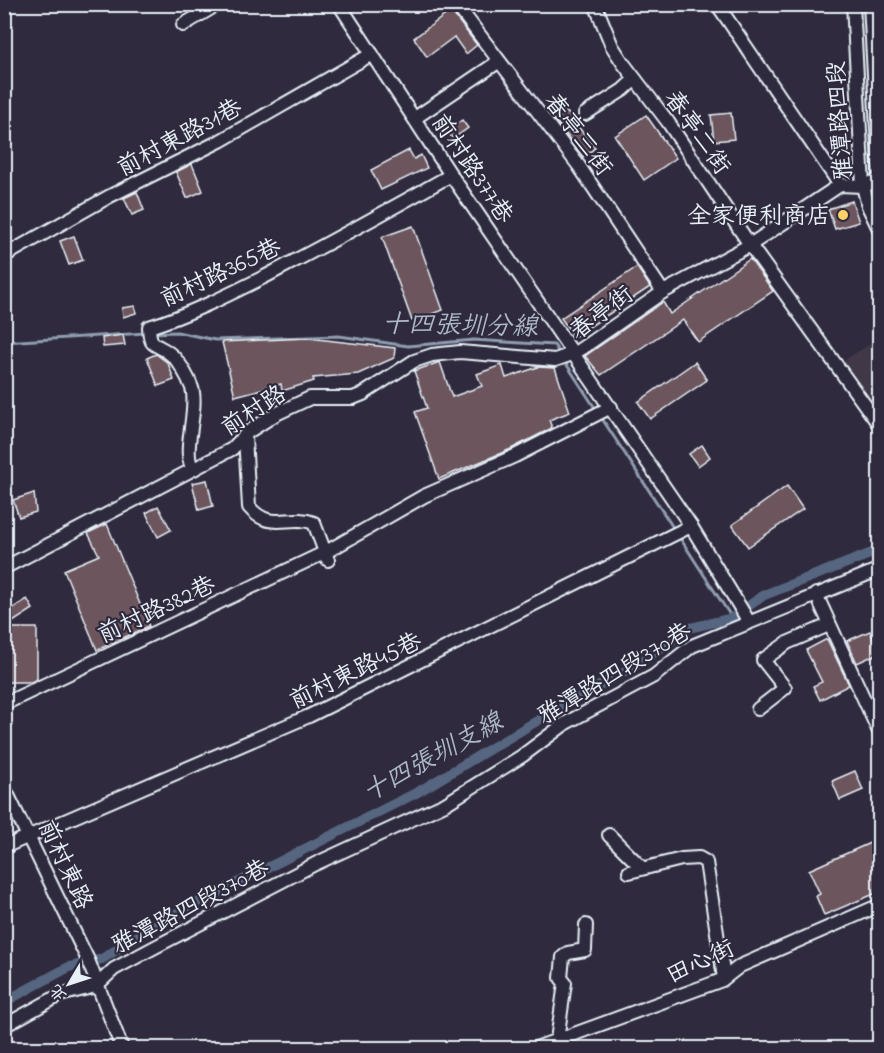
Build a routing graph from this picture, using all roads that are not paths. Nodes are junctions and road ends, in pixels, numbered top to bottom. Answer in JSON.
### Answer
{"nodes":[{"id":1,"x":218,"y":4,"type":"edge"},
{"id":2,"x":339,"y":4,"type":"edge"},
{"id":3,"x":456,"y":4,"type":"edge"},
{"id":4,"x":595,"y":4,"type":"edge"},
{"id":5,"x":717,"y":4,"type":"edge"},
{"id":6,"x":853,"y":4,"type":"edge"},
{"id":7,"x":870,"y":4,"type":"edge"},
{"id":8,"x":183,"y":25,"type":"dead end"},
{"id":9,"x":372,"y":54,"type":"junction"},
{"id":10,"x":498,"y":62,"type":"junction"},
{"id":11,"x":635,"y":79,"type":"junction"},
{"id":12,"x":585,"y":114,"type":"dead end"},
{"id":13,"x":415,"y":118,"type":"junction"},
{"id":14,"x":451,"y":175,"type":"junction"},
{"id":15,"x":879,"y":181,"type":"edge"},
{"id":16,"x":840,"y":185,"type":"junction"},
{"id":17,"x":863,"y":186,"type":"junction"},
{"id":18,"x":879,"y":231,"type":"edge"},
{"id":19,"x":750,"y":245,"type":"junction"},
{"id":20,"x":4,"y":256,"type":"edge"},
{"id":21,"x":663,"y":292,"type":"junction"},
{"id":22,"x":575,"y":353,"type":"junction"},
{"id":23,"x":611,"y":406,"type":"junction"},
{"id":24,"x":879,"y":426,"type":"edge"},
{"id":25,"x":245,"y":436,"type":"junction"},
{"id":26,"x":194,"y":469,"type":"junction"},
{"id":27,"x":691,"y":526,"type":"junction"},
{"id":28,"x":327,"y":556,"type":"junction"},
{"id":29,"x":4,"y":568,"type":"edge"},
{"id":30,"x":879,"y":569,"type":"edge"},
{"id":31,"x":816,"y":594,"type":"junction"},
{"id":32,"x":744,"y":615,"type":"junction"},
{"id":33,"x":829,"y":625,"type":"junction"},
{"id":34,"x":4,"y":704,"type":"edge"},
{"id":35,"x":758,"y":709,"type":"dead end"},
{"id":36,"x":879,"y":734,"type":"edge"},
{"id":37,"x":4,"y":787,"type":"edge"},
{"id":38,"x":609,"y":835,"type":"dead end"},
{"id":39,"x":31,"y":837,"type":"junction"},
{"id":40,"x":4,"y":847,"type":"edge"},
{"id":41,"x":642,"y":868,"type":"junction"},
{"id":42,"x":629,"y":872,"type":"dead end"},
{"id":43,"x":879,"y":905,"type":"edge"},
{"id":44,"x":586,"y":925,"type":"dead end"},
{"id":45,"x":724,"y":978,"type":"junction"},
{"id":46,"x":95,"y":981,"type":"junction"},
{"id":47,"x":4,"y":1026,"type":"edge"},
{"id":48,"x":557,"y":1040,"type":"junction"},
{"id":49,"x":122,"y":1048,"type":"edge"},
{"id":50,"x":536,"y":1048,"type":"edge"}],
"edges":[{"from":1,"to":8,"type":"street"},
{"from":2,"to":9,"type":"street","name":"前村路377巷"},
{"from":3,"to":10,"type":"street","name":"春亭三街"},
{"from":4,"to":11,"type":"street","name":"春亭二街"},
{"from":5,"to":16,"type":"street"},
{"from":6,"to":17,"type":"street","name":"雅潭路四段"},
{"from":7,"to":15,"type":"street","name":"雅潭路四段"},
{"from":9,"to":13,"type":"street","name":"前村路377巷"},
{"from":9,"to":20,"type":"street","name":"前村東路31巷"},
{"from":10,"to":13,"type":"street"},
{"from":10,"to":21,"type":"street","name":"春亭三街"},
{"from":11,"to":12,"type":"street"},
{"from":11,"to":19,"type":"street","name":"春亭二街"},
{"from":13,"to":14,"type":"street","name":"前村路377巷"},
{"from":14,"to":22,"type":"street","name":"前村路377巷"},
{"from":14,"to":26,"type":"street","name":"前村路365巷"},
{"from":15,"to":17,"type":"street"},
{"from":16,"to":17,"type":"street"},
{"from":16,"to":19,"type":"street","name":"春亭街"},
{"from":17,"to":18,"type":"street","name":"雅潭路四段"},
{"from":19,"to":21,"type":"street","name":"春亭街"},
{"from":19,"to":24,"type":"street","name":"春亭二街"},
{"from":21,"to":22,"type":"street","name":"春亭街"},
{"from":22,"to":23,"type":"street","name":"春亭街"},
{"from":22,"to":25,"type":"street","name":"前村路"},
{"from":23,"to":27,"type":"street","name":"春亭街"},
{"from":23,"to":28,"type":"street","name":"前村路382巷"},
{"from":25,"to":26,"type":"street","name":"前村路"},
{"from":25,"to":28,"type":"street"},
{"from":26,"to":29,"type":"street","name":"前村路"},
{"from":27,"to":32,"type":"street","name":"春亭街"},
{"from":27,"to":39,"type":"street","name":"前村東路45巷"},
{"from":28,"to":34,"type":"street","name":"前村路382巷"},
{"from":30,"to":31,"type":"street","name":"雅潭路四段370巷"},
{"from":31,"to":32,"type":"street","name":"雅潭路四段370巷"},
{"from":31,"to":33,"type":"street"},
{"from":32,"to":46,"type":"street","name":"雅潭路四段370巷"},
{"from":33,"to":35,"type":"street"},
{"from":33,"to":36,"type":"street"},
{"from":37,"to":39,"type":"street","name":"前村東路"},
{"from":38,"to":41,"type":"street"},
{"from":39,"to":40,"type":"street","name":"前村東路45巷"},
{"from":39,"to":46,"type":"street","name":"前村東路"},
{"from":41,"to":42,"type":"street"},
{"from":41,"to":45,"type":"street"},
{"from":43,"to":45,"type":"street","name":"田心街"},
{"from":44,"to":48,"type":"street"},
{"from":45,"to":48,"type":"street","name":"田心街"},
{"from":46,"to":47,"type":"street"},
{"from":46,"to":49,"type":"street","name":"前村東路"},
{"from":48,"to":50,"type":"street","name":"田心街"}]}
